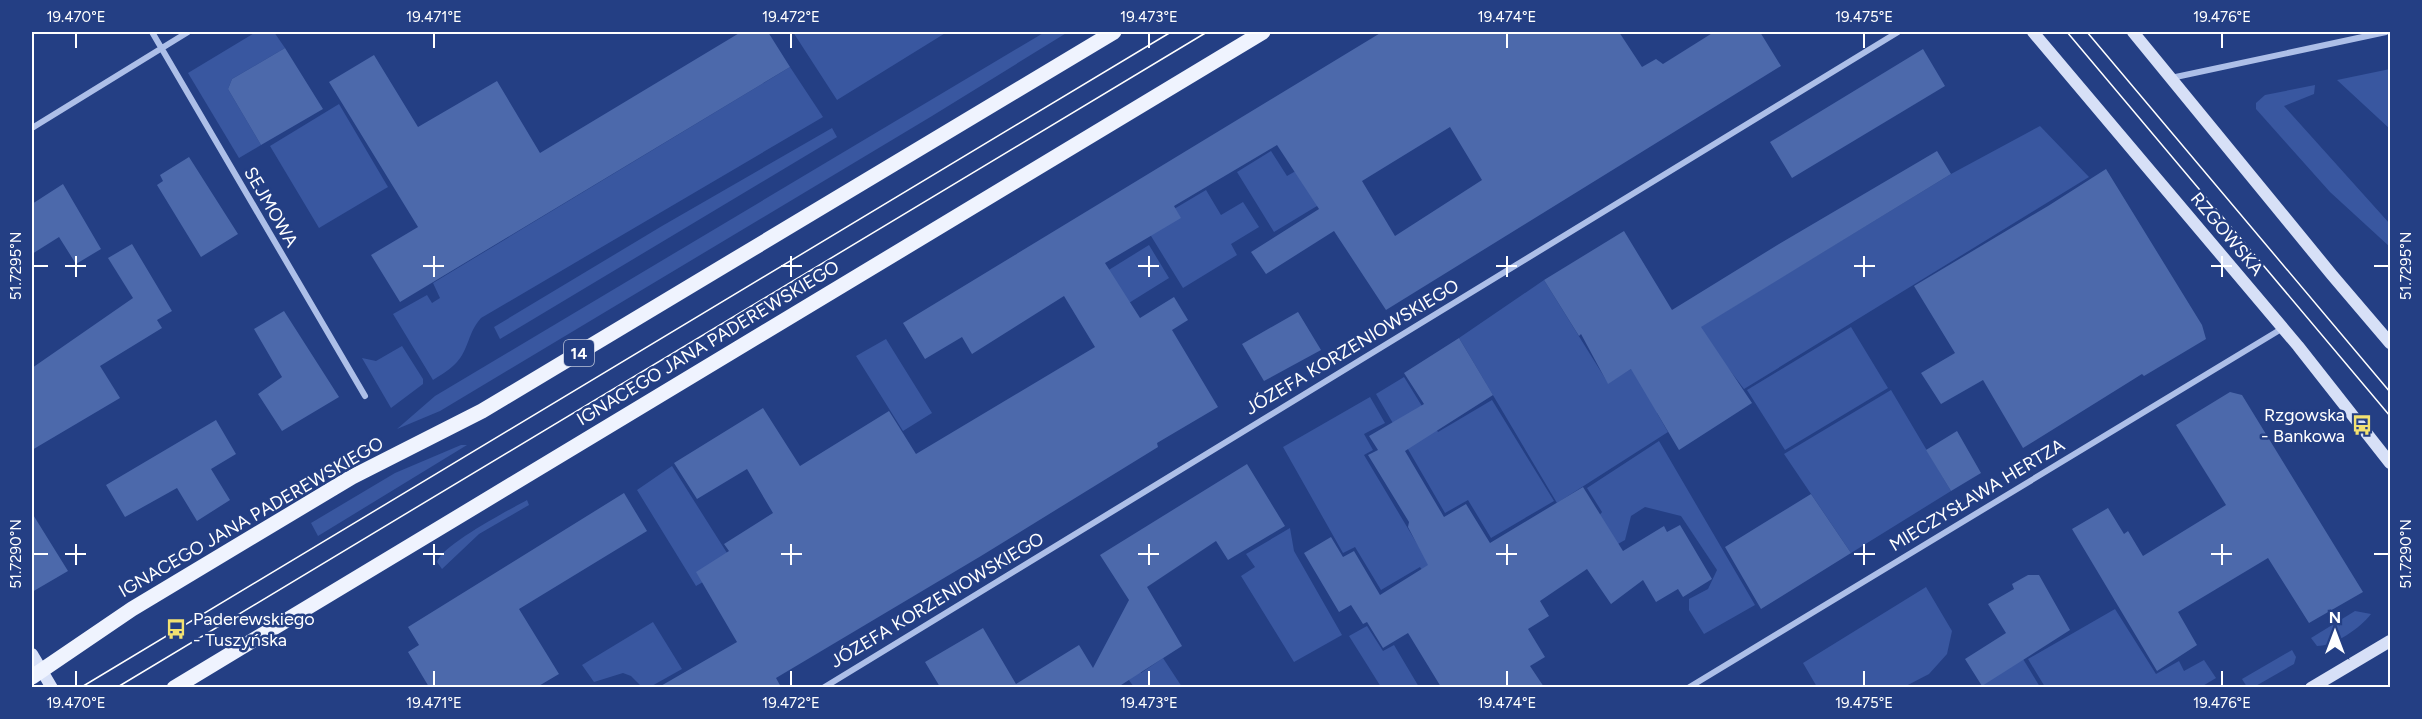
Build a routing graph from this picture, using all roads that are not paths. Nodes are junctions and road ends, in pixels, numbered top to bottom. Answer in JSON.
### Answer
{"nodes":[{"id":1,"x":152,"y":32,"type":"edge"},
{"id":2,"x":188,"y":32,"type":"edge"},
{"id":3,"x":1114,"y":32,"type":"edge"},
{"id":4,"x":1263,"y":32,"type":"edge"},
{"id":5,"x":1898,"y":32,"type":"edge"},
{"id":6,"x":2033,"y":32,"type":"edge"},
{"id":7,"x":2133,"y":32,"type":"edge"},
{"id":8,"x":2386,"y":32,"type":"edge"},
{"id":9,"x":161,"y":48,"type":"junction"},
{"id":10,"x":2170,"y":78,"type":"junction"},
{"id":11,"x":32,"y":128,"type":"edge"},
{"id":12,"x":2283,"y":328,"type":"junction"},
{"id":13,"x":2390,"y":343,"type":"edge"},
{"id":14,"x":365,"y":396,"type":"dead end"},
{"id":15,"x":2391,"y":462,"type":"edge"},
{"id":16,"x":2391,"y":641,"type":"edge"},
{"id":17,"x":32,"y":654,"type":"edge"},
{"id":18,"x":37,"y":674,"type":"edge"},
{"id":19,"x":52,"y":687,"type":"edge"},
{"id":20,"x":174,"y":687,"type":"edge"},
{"id":21,"x":823,"y":687,"type":"edge"},
{"id":22,"x":1688,"y":687,"type":"edge"},
{"id":23,"x":2312,"y":687,"type":"edge"}],
"edges":[{"from":1,"to":9,"type":"street","name":"SEJMOWA"},
{"from":2,"to":9,"type":"street"},
{"from":3,"to":18,"type":"main road","name":"IGNACEGO JANA PADEREWSKIEGO","number":"14"},
{"from":4,"to":20,"type":"main road","name":"IGNACEGO JANA PADEREWSKIEGO"},
{"from":5,"to":21,"type":"street","name":"JÓZEFA KORZENIOWSKIEGO"},
{"from":6,"to":12,"type":"main road","name":"RZGOWSKA"},
{"from":7,"to":10,"type":"main road"},
{"from":8,"to":10,"type":"street"},
{"from":9,"to":11,"type":"street"},
{"from":9,"to":14,"type":"street","name":"SEJMOWA"},
{"from":10,"to":13,"type":"main road"},
{"from":12,"to":15,"type":"main road","name":"RZGOWSKA"},
{"from":12,"to":22,"type":"street","name":"MIECZYSŁAWA HERTZA"},
{"from":16,"to":23,"type":"main road"},
{"from":17,"to":18,"type":"main road"},
{"from":18,"to":19,"type":"main road"}]}
